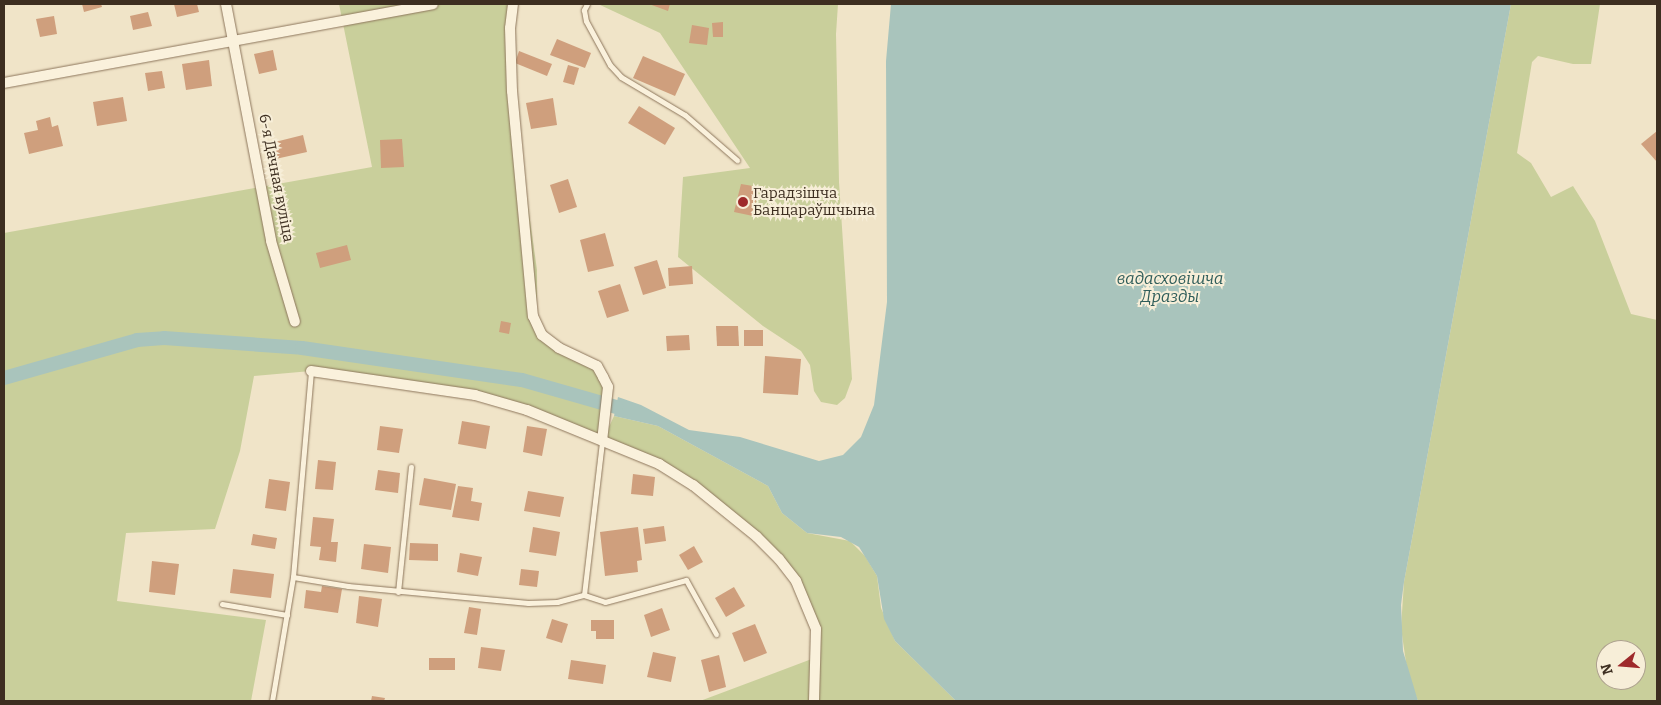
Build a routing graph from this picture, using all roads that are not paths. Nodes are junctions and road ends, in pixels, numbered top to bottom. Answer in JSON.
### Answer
{"nodes":[{"id":1,"x":226,"y":4,"type":"edge"},
{"id":2,"x":433,"y":4,"type":"edge"},
{"id":3,"x":513,"y":4,"type":"edge"},
{"id":4,"x":586,"y":4,"type":"edge"},
{"id":5,"x":233,"y":38,"type":"junction"},
{"id":6,"x":4,"y":83,"type":"edge"},
{"id":7,"x":737,"y":160,"type":"dead end"},
{"id":8,"x":296,"y":322,"type":"dead end"},
{"id":9,"x":310,"y":371,"type":"joint"},
{"id":10,"x":602,"y":441,"type":"junction"},
{"id":11,"x":411,"y":467,"type":"dead end"},
{"id":12,"x":293,"y":577,"type":"junction"},
{"id":13,"x":398,"y":592,"type":"junction"},
{"id":14,"x":584,"y":596,"type":"junction"},
{"id":15,"x":222,"y":604,"type":"dead end"},
{"id":16,"x":287,"y":615,"type":"junction"},
{"id":17,"x":716,"y":634,"type":"dead end"},
{"id":18,"x":272,"y":701,"type":"edge"},
{"id":19,"x":814,"y":701,"type":"edge"}],
"edges":[{"from":1,"to":5,"type":"street","name":"6-я Дачная вуліца"},
{"from":2,"to":5,"type":"street"},
{"from":3,"to":10,"type":"street"},
{"from":4,"to":7,"type":"lane"},
{"from":5,"to":6,"type":"street"},
{"from":5,"to":8,"type":"street","name":"6-я Дачная вуліца"},
{"from":9,"to":10,"type":"street"},
{"from":9,"to":12,"type":"lane"},
{"from":10,"to":14,"type":"lane"},
{"from":10,"to":19,"type":"street"},
{"from":11,"to":13,"type":"lane"},
{"from":12,"to":13,"type":"lane"},
{"from":12,"to":16,"type":"lane"},
{"from":13,"to":14,"type":"lane"},
{"from":14,"to":17,"type":"lane"},
{"from":15,"to":16,"type":"lane"},
{"from":16,"to":18,"type":"lane"}]}
